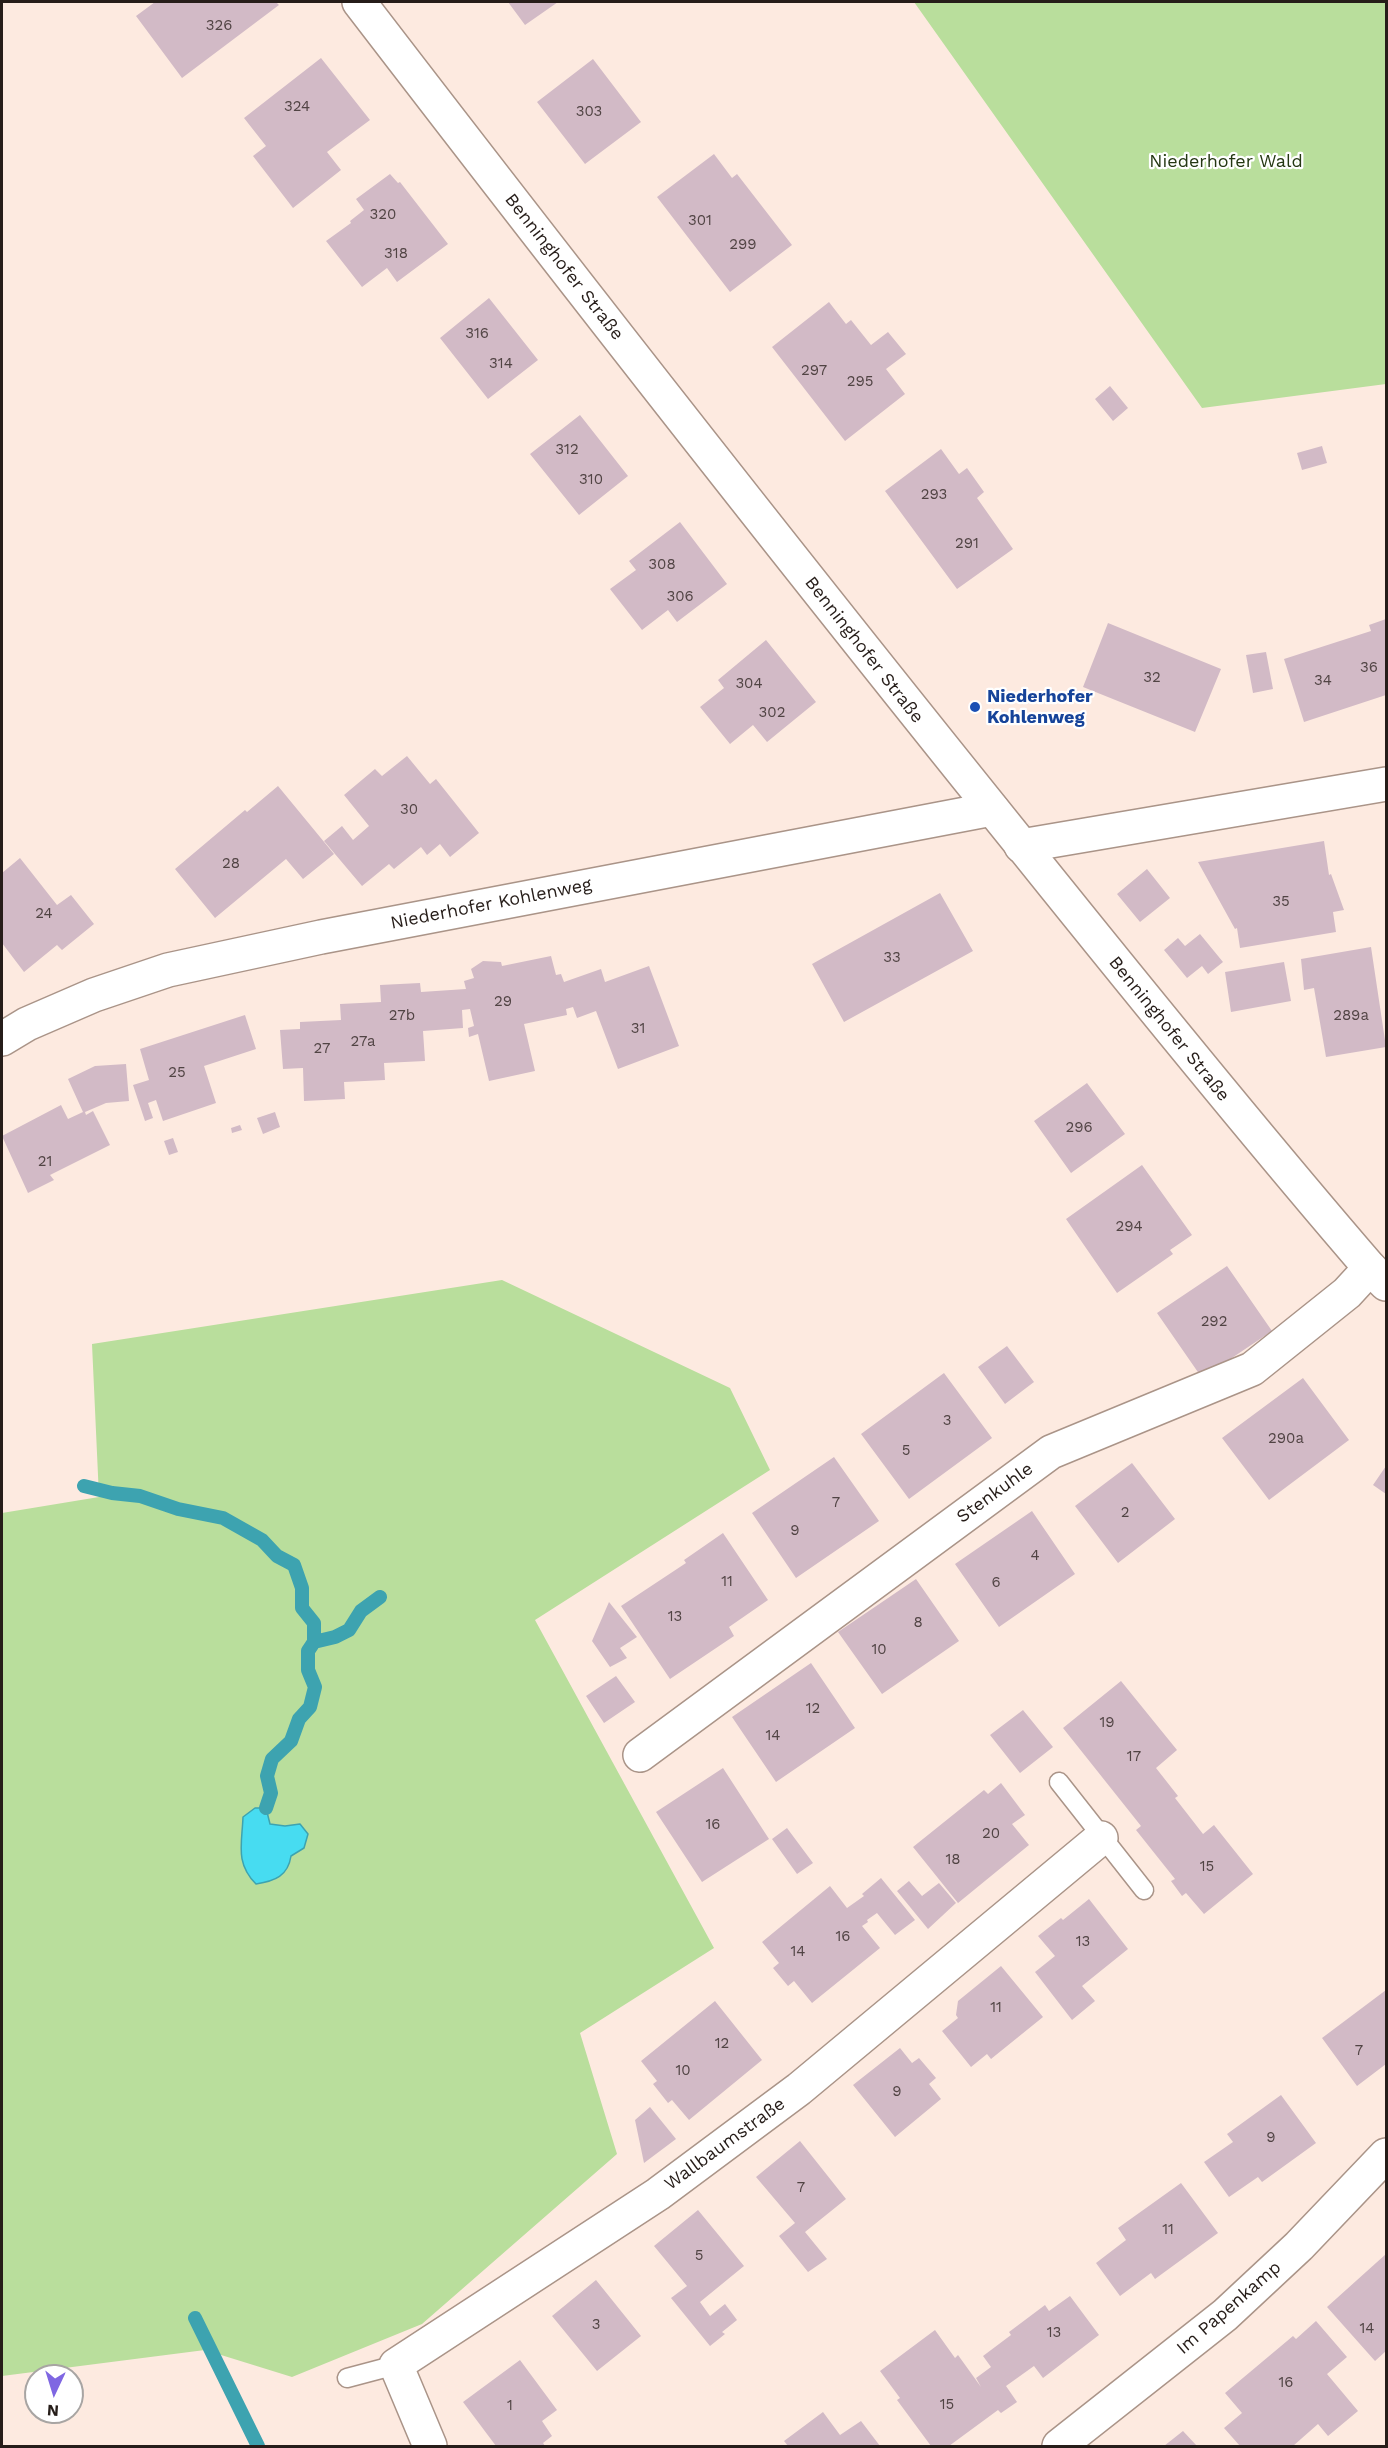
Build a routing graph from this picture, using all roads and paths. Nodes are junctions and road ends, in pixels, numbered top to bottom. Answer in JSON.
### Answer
{"nodes":[{"id":1,"x":359,"y":2,"type":"edge"},
{"id":2,"x":1386,"y":784,"type":"edge"},
{"id":3,"x":992,"y":809,"type":"junction"},
{"id":4,"x":1021,"y":846,"type":"junction"},
{"id":5,"x":2,"y":1039,"type":"edge"},
{"id":6,"x":1378,"y":1276,"type":"edge"},
{"id":7,"x":639,"y":1755,"type":"dead end"},
{"id":8,"x":1059,"y":1782,"type":"dead end"},
{"id":9,"x":1101,"y":1838,"type":"junction"},
{"id":10,"x":1144,"y":1890,"type":"dead end"},
{"id":11,"x":1386,"y":2155,"type":"edge"},
{"id":12,"x":396,"y":2365,"type":"junction"},
{"id":13,"x":347,"y":2378,"type":"dead end"},
{"id":14,"x":430,"y":2446,"type":"edge"},
{"id":15,"x":1059,"y":2446,"type":"edge"}],
"edges":[{"from":1,"to":3,"type":"street","name":"Benninghofer Straße"},
{"from":2,"to":4,"type":"street"},
{"from":3,"to":4,"type":"street","name":"Benninghofer Straße"},
{"from":3,"to":5,"type":"street","name":"Niederhofer Kohlenweg"},
{"from":4,"to":6,"type":"street","name":"Benninghofer Straße"},
{"from":6,"to":7,"type":"street","name":"Stenkuhle"},
{"from":8,"to":9,"type":"lane"},
{"from":9,"to":10,"type":"lane"},
{"from":9,"to":12,"type":"street","name":"Wallbaumstraße"},
{"from":11,"to":15,"type":"street","name":"Im Papenkamp"},
{"from":12,"to":13,"type":"lane"},
{"from":12,"to":14,"type":"street"}]}
